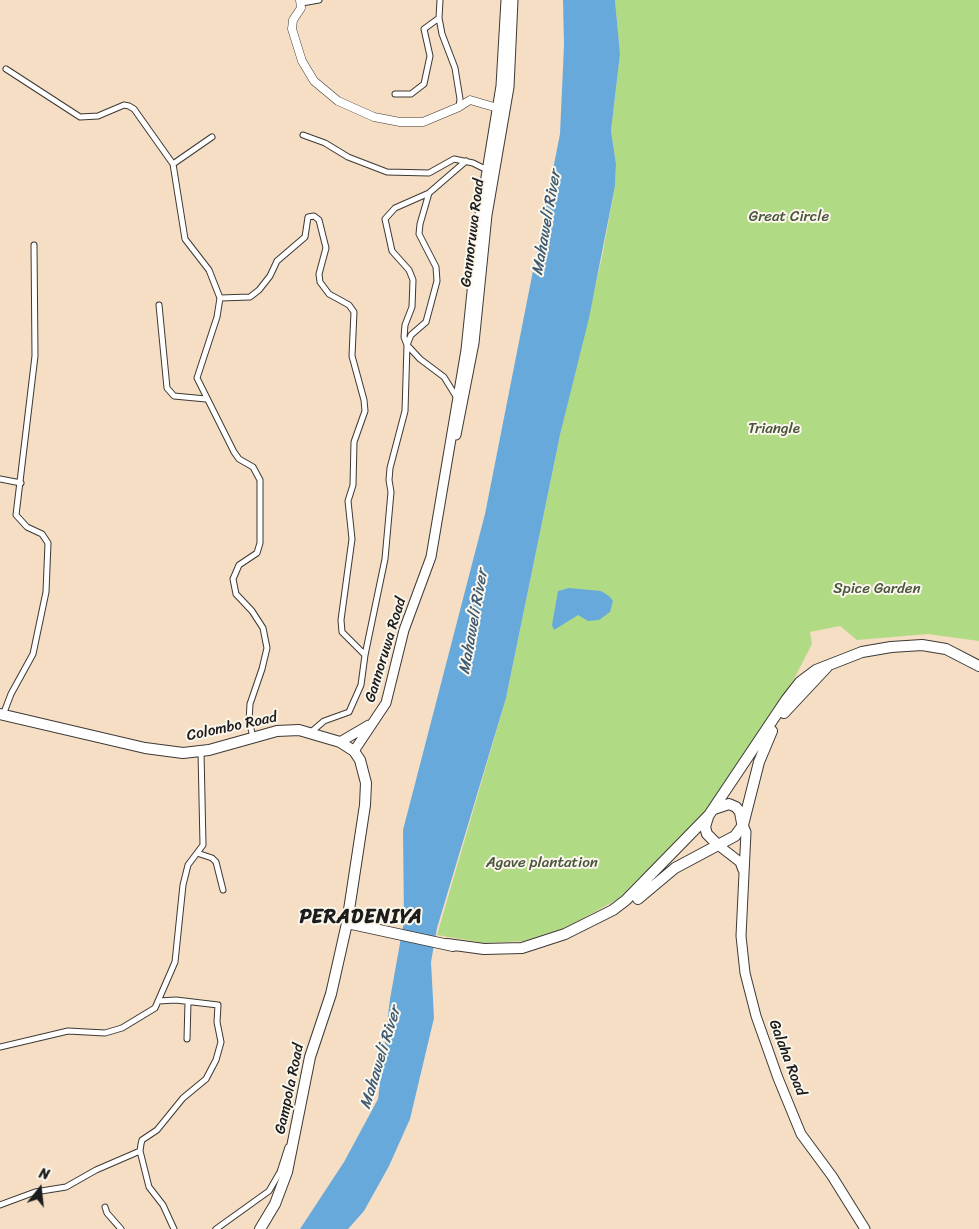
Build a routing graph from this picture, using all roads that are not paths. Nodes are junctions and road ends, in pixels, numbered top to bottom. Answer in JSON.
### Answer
{"nodes":[{"id":1,"x":319,"y":0,"type":"edge"},
{"id":2,"x":440,"y":0,"type":"edge"},
{"id":3,"x":506,"y":0,"type":"edge"},
{"id":4,"x":513,"y":0,"type":"edge"},
{"id":5,"x":301,"y":2,"type":"edge"},
{"id":6,"x":439,"y":18,"type":"junction"},
{"id":7,"x":6,"y":69,"type":"dead end"},
{"id":8,"x":395,"y":94,"type":"dead end"},
{"id":9,"x":459,"y":107,"type":"junction"},
{"id":10,"x":502,"y":109,"type":"junction"},
{"id":11,"x":302,"y":135,"type":"dead end"},
{"id":12,"x":212,"y":137,"type":"dead end"},
{"id":13,"x":466,"y":161,"type":"junction"},
{"id":14,"x":173,"y":164,"type":"junction"},
{"id":15,"x":487,"y":171,"type":"junction"},
{"id":16,"x":429,"y":193,"type":"junction"},
{"id":17,"x":481,"y":240,"type":"junction"},
{"id":18,"x":34,"y":245,"type":"dead end"},
{"id":19,"x":220,"y":298,"type":"junction"},
{"id":20,"x":159,"y":305,"type":"dead end"},
{"id":21,"x":407,"y":345,"type":"junction"},
{"id":22,"x":206,"y":399,"type":"junction"},
{"id":23,"x":457,"y":399,"type":"junction"},
{"id":24,"x":448,"y":466,"type":"junction"},
{"id":25,"x":0,"y":479,"type":"edge"},
{"id":26,"x":21,"y":483,"type":"junction"},
{"id":27,"x":365,"y":655,"type":"junction"},
{"id":28,"x":979,"y":666,"type":"edge"},
{"id":29,"x":827,"y":667,"type":"junction"},
{"id":30,"x":2,"y":715,"type":"edge"},
{"id":31,"x":374,"y":722,"type":"junction"},
{"id":32,"x":310,"y":733,"type":"junction"},
{"id":33,"x":252,"y":737,"type":"junction"},
{"id":34,"x":340,"y":742,"type":"junction"},
{"id":35,"x":354,"y":751,"type":"junction"},
{"id":36,"x":202,"y":752,"type":"junction"},
{"id":37,"x":711,"y":812,"type":"junction"},
{"id":38,"x":742,"y":825,"type":"junction"},
{"id":39,"x":718,"y":845,"type":"junction"},
{"id":40,"x":197,"y":853,"type":"junction"},
{"id":41,"x":745,"y":877,"type":"junction"},
{"id":42,"x":223,"y":890,"type":"dead end"},
{"id":43,"x":347,"y":923,"type":"junction"},
{"id":44,"x":448,"y":944,"type":"junction"},
{"id":45,"x":158,"y":1001,"type":"junction"},
{"id":46,"x":188,"y":1002,"type":"junction"},
{"id":47,"x":187,"y":1039,"type":"dead end"},
{"id":48,"x":0,"y":1047,"type":"edge"},
{"id":49,"x":296,"y":1137,"type":"junction"},
{"id":50,"x":140,"y":1151,"type":"junction"},
{"id":51,"x":0,"y":1205,"type":"edge"},
{"id":52,"x":105,"y":1207,"type":"dead end"},
{"id":53,"x":122,"y":1229,"type":"edge"},
{"id":54,"x":174,"y":1229,"type":"edge"},
{"id":55,"x":216,"y":1229,"type":"edge"},
{"id":56,"x":260,"y":1229,"type":"edge"},
{"id":57,"x":865,"y":1229,"type":"edge"}],
"edges":[{"from":1,"to":5,"type":"street"},
{"from":2,"to":6,"type":"street"},
{"from":3,"to":10,"type":"main road","name":"Gannoruwa Road"},
{"from":4,"to":10,"type":"main road","name":"Gannoruwa Road"},
{"from":5,"to":9,"type":"street"},
{"from":6,"to":8,"type":"street"},
{"from":6,"to":9,"type":"street"},
{"from":7,"to":14,"type":"street"},
{"from":9,"to":10,"type":"street"},
{"from":10,"to":15,"type":"main road","name":"Gannoruwa Road"},
{"from":10,"to":17,"type":"main road","name":"Gannoruwa Road"},
{"from":11,"to":13,"type":"street"},
{"from":12,"to":14,"type":"street"},
{"from":13,"to":15,"type":"street"},
{"from":13,"to":16,"type":"street"},
{"from":14,"to":19,"type":"street"},
{"from":15,"to":17,"type":"main road","name":"Gannoruwa Road"},
{"from":16,"to":21,"type":"street"},
{"from":16,"to":21,"type":"street"},
{"from":17,"to":23,"type":"main road","name":"Gannoruwa Road"},
{"from":17,"to":24,"type":"main road","name":"Gannoruwa Road"},
{"from":18,"to":26,"type":"street"},
{"from":19,"to":22,"type":"street"},
{"from":19,"to":27,"type":"street"},
{"from":20,"to":22,"type":"street"},
{"from":21,"to":23,"type":"street"},
{"from":21,"to":27,"type":"street"},
{"from":22,"to":33,"type":"street"},
{"from":23,"to":24,"type":"main road","name":"Gannoruwa Road"},
{"from":24,"to":31,"type":"main road","name":"Gannoruwa Road"},
{"from":25,"to":26,"type":"street"},
{"from":26,"to":30,"type":"street"},
{"from":27,"to":32,"type":"street"},
{"from":28,"to":29,"type":"highway"},
{"from":29,"to":37,"type":"highway"},
{"from":29,"to":38,"type":"highway"},
{"from":30,"to":36,"type":"highway","name":"Colombo Road"},
{"from":31,"to":34,"type":"main road","name":"Gannoruwa Road"},
{"from":31,"to":35,"type":"main road","name":"Gannoruwa Road"},
{"from":32,"to":33,"type":"highway","name":"Colombo Road"},
{"from":32,"to":34,"type":"highway","name":"Colombo Road"},
{"from":33,"to":36,"type":"highway","name":"Colombo Road"},
{"from":34,"to":35,"type":"highway","name":"Colombo Road"},
{"from":35,"to":43,"type":"highway"},
{"from":36,"to":40,"type":"street"},
{"from":37,"to":38,"type":"highway"},
{"from":37,"to":39,"type":"highway"},
{"from":37,"to":44,"type":"highway"},
{"from":38,"to":39,"type":"highway"},
{"from":38,"to":41,"type":"main road","name":"Galaha Road"},
{"from":39,"to":41,"type":"main road"},
{"from":39,"to":44,"type":"highway"},
{"from":40,"to":42,"type":"street"},
{"from":40,"to":45,"type":"street"},
{"from":41,"to":57,"type":"main road","name":"Galaha Road"},
{"from":43,"to":44,"type":"highway"},
{"from":43,"to":49,"type":"highway","name":"Gampola Road"},
{"from":45,"to":46,"type":"street"},
{"from":45,"to":48,"type":"street"},
{"from":46,"to":47,"type":"street"},
{"from":46,"to":50,"type":"street"},
{"from":49,"to":55,"type":"street"},
{"from":49,"to":56,"type":"highway","name":"Gampola Road"},
{"from":50,"to":51,"type":"street"},
{"from":50,"to":54,"type":"street"},
{"from":52,"to":53,"type":"street"}]}
